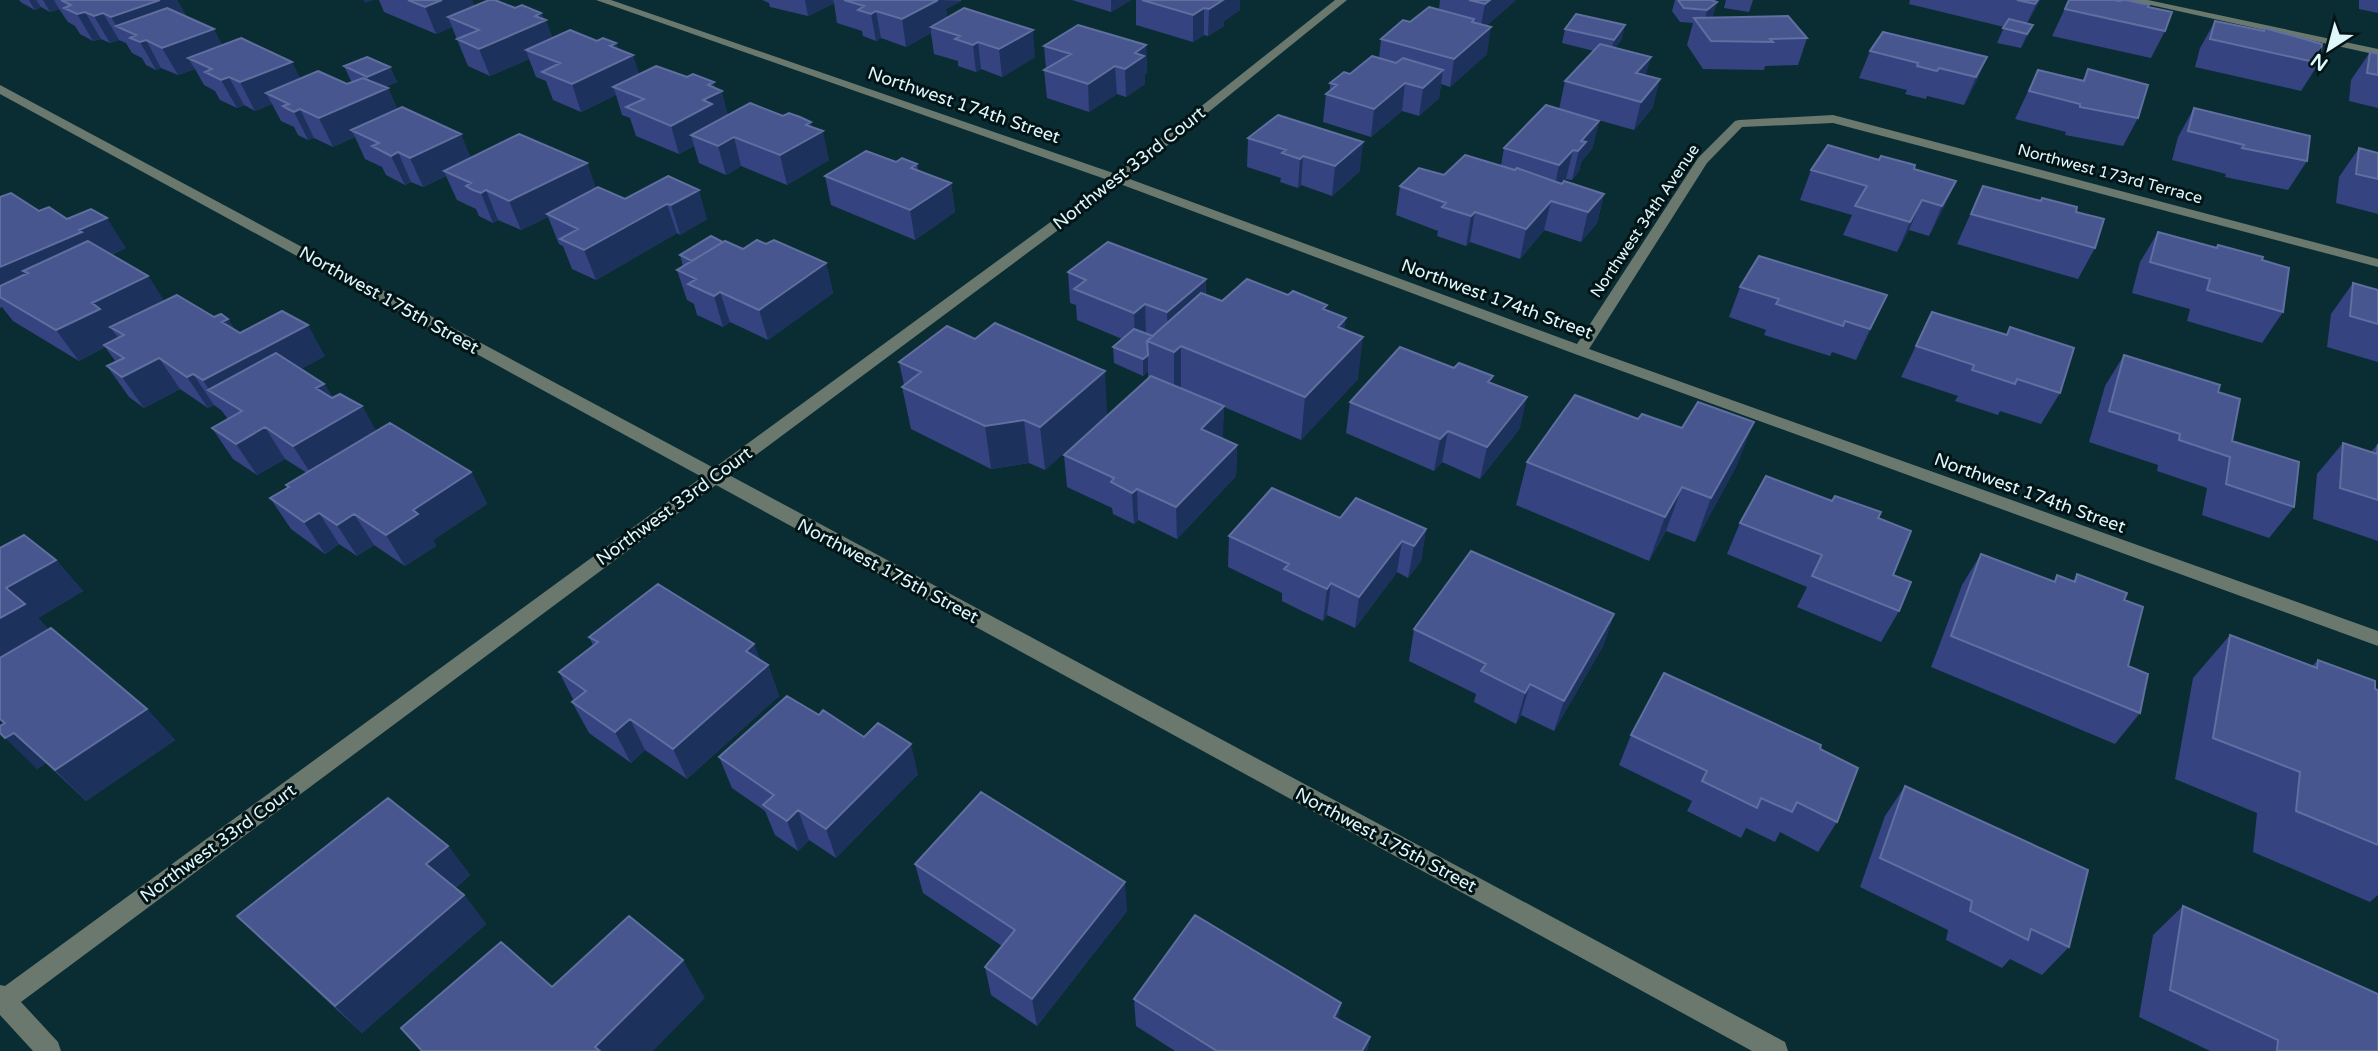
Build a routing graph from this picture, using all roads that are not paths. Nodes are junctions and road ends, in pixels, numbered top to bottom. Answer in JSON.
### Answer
{"nodes":[{"id":1,"x":601,"y":0,"type":"edge"},
{"id":2,"x":1342,"y":0,"type":"edge"},
{"id":3,"x":2133,"y":0,"type":"edge"},
{"id":4,"x":2378,"y":52,"type":"edge"},
{"id":5,"x":0,"y":89,"type":"edge"},
{"id":6,"x":1833,"y":119,"type":"joint"},
{"id":7,"x":1118,"y":179,"type":"junction"},
{"id":8,"x":2378,"y":263,"type":"edge"},
{"id":9,"x":1580,"y":351,"type":"junction"},
{"id":10,"x":713,"y":477,"type":"junction"},
{"id":11,"x":2378,"y":639,"type":"edge"},
{"id":12,"x":1,"y":1001,"type":"edge"},
{"id":13,"x":49,"y":1051,"type":"edge"},
{"id":14,"x":1776,"y":1051,"type":"edge"}],
"edges":[{"from":1,"to":7,"type":"street","name":"Northwest 174th Street"},
{"from":2,"to":7,"type":"street","name":"Northwest 33rd Court"},
{"from":3,"to":4,"type":"street"},
{"from":5,"to":10,"type":"street","name":"Northwest 175th Street"},
{"from":6,"to":8,"type":"street","name":"Northwest 173rd Terrace"},
{"from":6,"to":9,"type":"street","name":"Northwest 34th Avenue"},
{"from":7,"to":9,"type":"street","name":"Northwest 174th Street"},
{"from":7,"to":10,"type":"street","name":"Northwest 33rd Court"},
{"from":9,"to":11,"type":"street","name":"Northwest 174th Street"},
{"from":10,"to":12,"type":"street","name":"Northwest 33rd Court"},
{"from":10,"to":14,"type":"street","name":"Northwest 175th Street"},
{"from":12,"to":13,"type":"street"}]}
